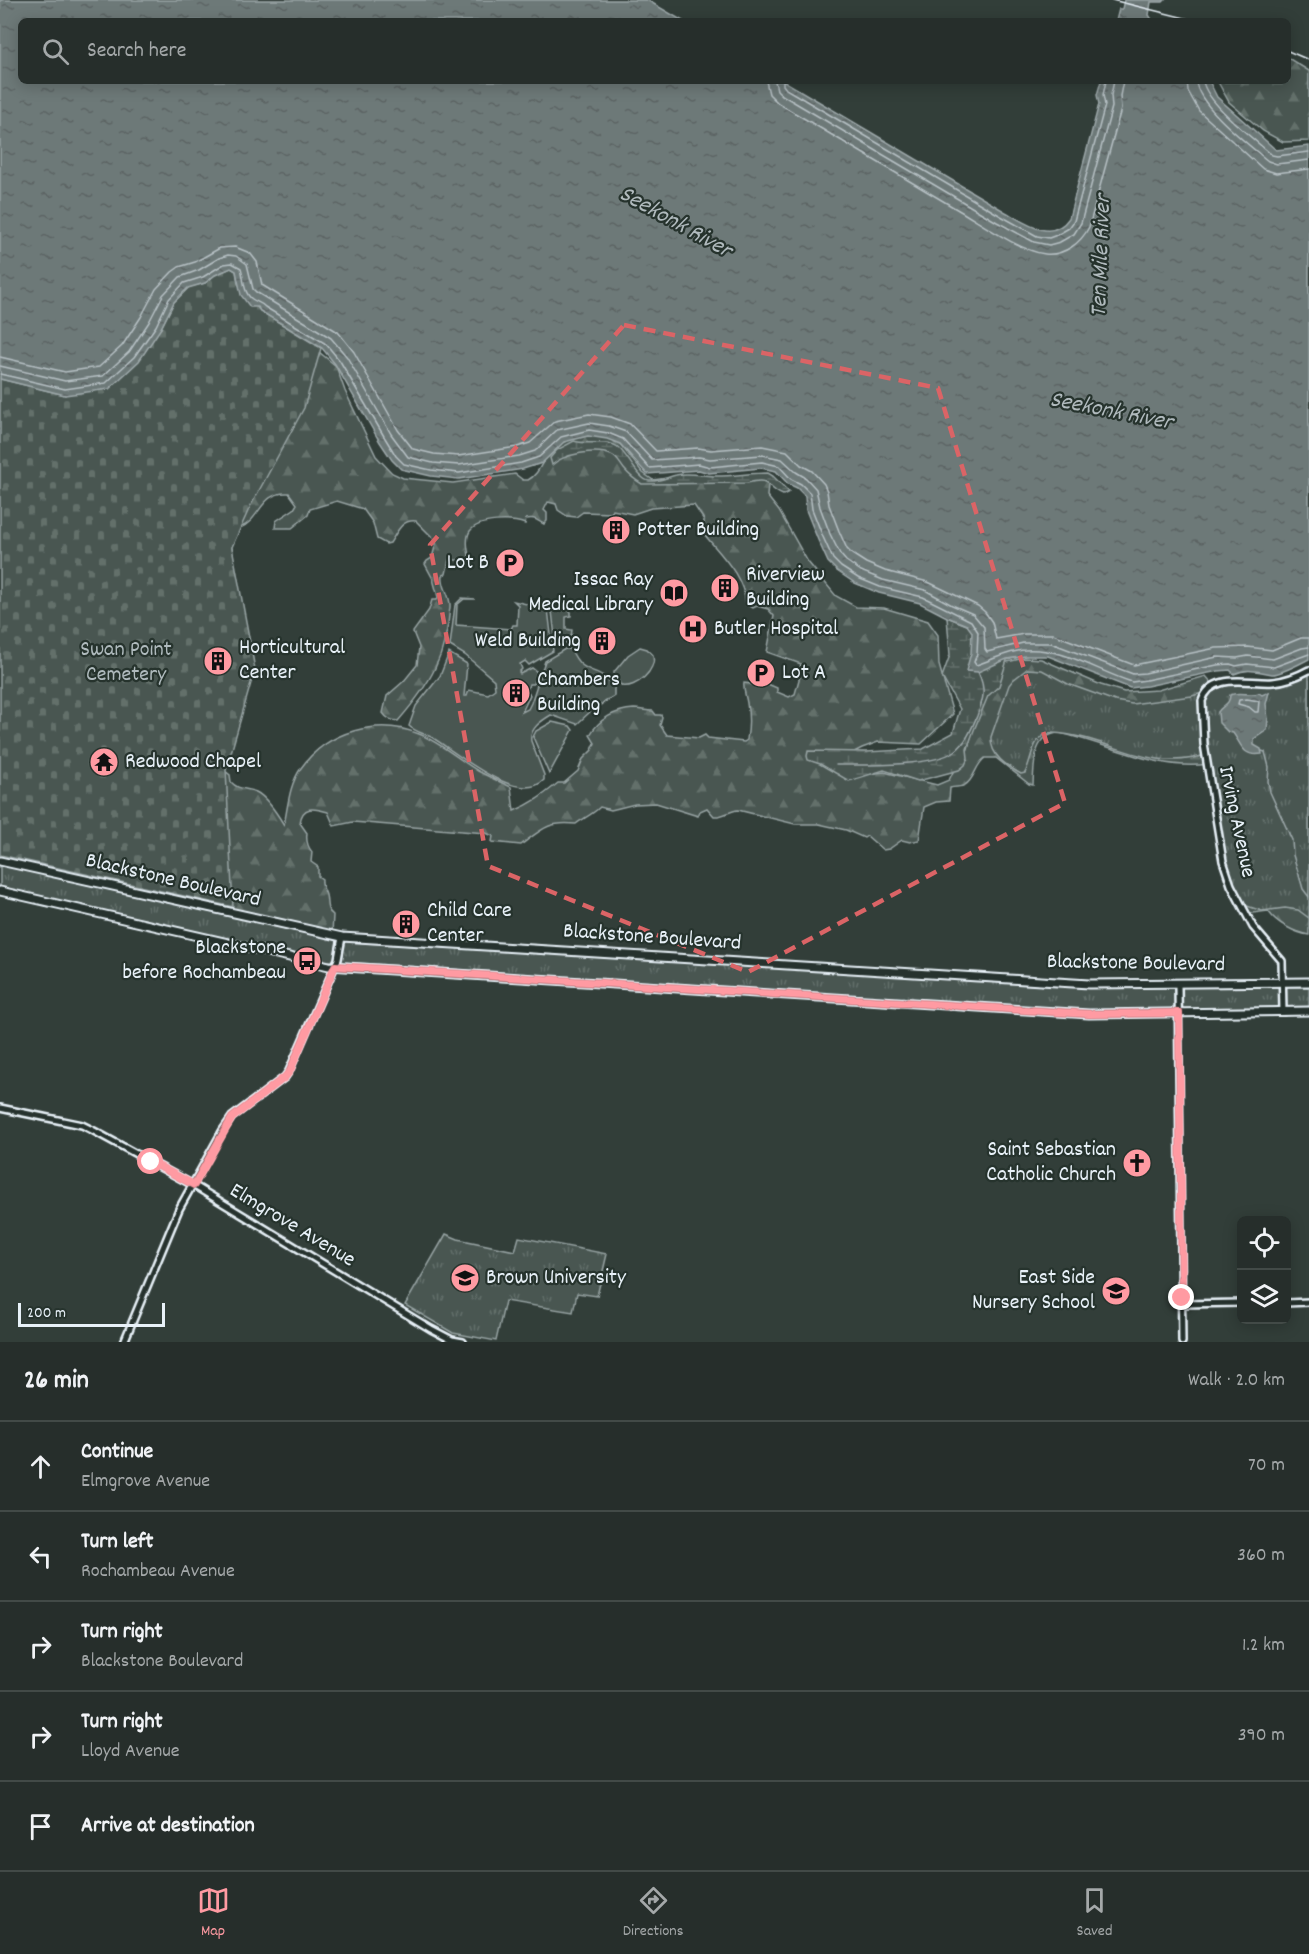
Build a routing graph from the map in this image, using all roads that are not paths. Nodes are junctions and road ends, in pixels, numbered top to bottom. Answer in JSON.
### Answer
{"nodes":[{"id":1,"x":1309,"y":670,"type":"edge"},
{"id":2,"x":0,"y":861,"type":"edge"},
{"id":3,"x":0,"y":891,"type":"edge"},
{"id":4,"x":342,"y":936,"type":"junction"},
{"id":5,"x":335,"y":966,"type":"junction"},
{"id":6,"x":1282,"y":982,"type":"junction"},
{"id":7,"x":1309,"y":982,"type":"edge"},
{"id":8,"x":1178,"y":984,"type":"junction"},
{"id":9,"x":1309,"y":1011,"type":"edge"},
{"id":10,"x":1283,"y":1012,"type":"junction"},
{"id":11,"x":1179,"y":1013,"type":"junction"},
{"id":12,"x":0,"y":1108,"type":"edge"},
{"id":13,"x":194,"y":1185,"type":"junction"},
{"id":14,"x":1309,"y":1302,"type":"edge"},
{"id":15,"x":1237,"y":1303,"type":"edge"},
{"id":16,"x":1291,"y":1303,"type":"edge"},
{"id":17,"x":1182,"y":1304,"type":"junction"},
{"id":18,"x":124,"y":1342,"type":"edge"},
{"id":19,"x":463,"y":1342,"type":"edge"},
{"id":20,"x":1182,"y":1342,"type":"edge"}],
"edges":[{"from":1,"to":6,"type":"street","name":"Irving Avenue"},
{"from":2,"to":4,"type":"main road","name":"Blackstone Boulevard"},
{"from":3,"to":5,"type":"main road","name":"Blackstone Boulevard"},
{"from":4,"to":5,"type":"street"},
{"from":4,"to":8,"type":"main road","name":"Blackstone Boulevard"},
{"from":5,"to":11,"type":"main road","name":"Blackstone Boulevard"},
{"from":5,"to":13,"type":"street"},
{"from":6,"to":7,"type":"main road","name":"Blackstone Boulevard"},
{"from":6,"to":8,"type":"main road","name":"Blackstone Boulevard"},
{"from":6,"to":10,"type":"street","name":"Irving Avenue"},
{"from":8,"to":11,"type":"street"},
{"from":9,"to":10,"type":"main road","name":"Blackstone Boulevard"},
{"from":10,"to":11,"type":"main road","name":"Blackstone Boulevard"},
{"from":11,"to":17,"type":"street"},
{"from":12,"to":13,"type":"street","name":"Elmgrove Avenue"},
{"from":13,"to":18,"type":"street"},
{"from":13,"to":19,"type":"street","name":"Elmgrove Avenue"},
{"from":14,"to":16,"type":"street"},
{"from":15,"to":17,"type":"street"},
{"from":17,"to":20,"type":"street"}]}
